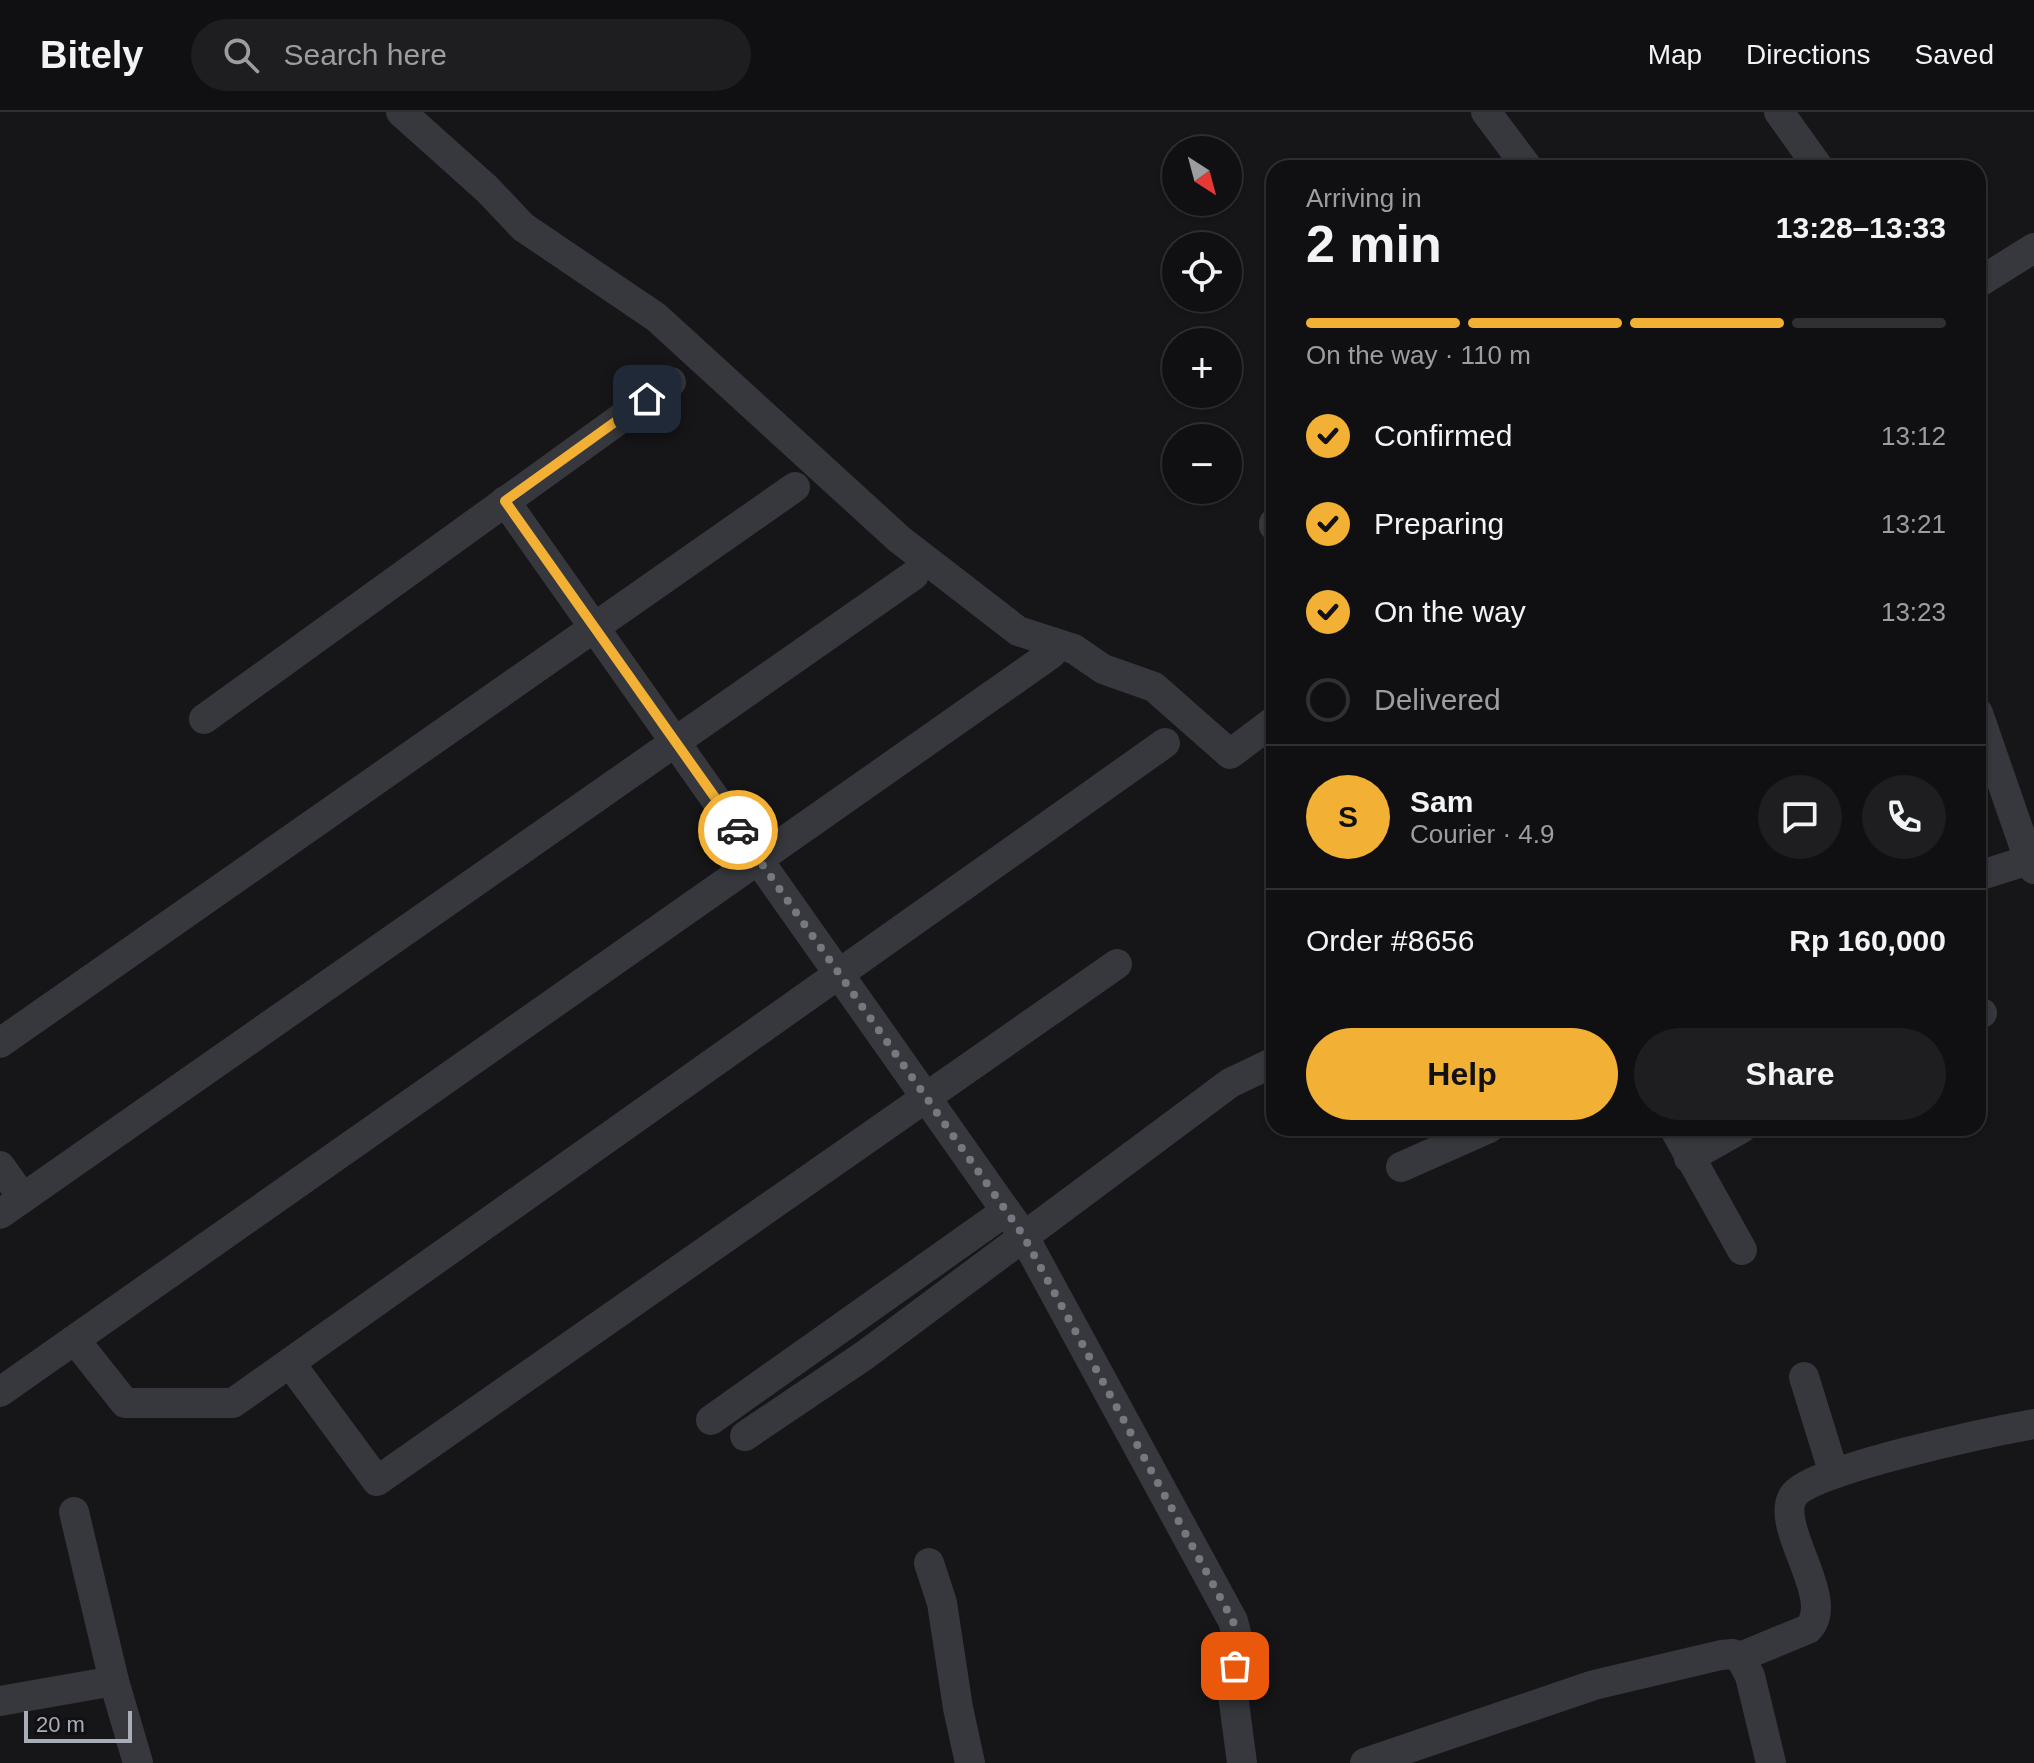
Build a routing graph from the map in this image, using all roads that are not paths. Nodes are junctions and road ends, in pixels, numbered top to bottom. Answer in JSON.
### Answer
{"nodes":[{"id":1,"x":401,"y":112,"type":"edge"},
{"id":2,"x":1486,"y":112,"type":"edge"},
{"id":3,"x":1779,"y":112,"type":"edge"},
{"id":4,"x":1522,"y":160,"type":"edge"},
{"id":5,"x":1813,"y":160,"type":"edge"},
{"id":6,"x":2034,"y":248,"type":"edge"},
{"id":7,"x":1986,"y":278,"type":"edge"},
{"id":8,"x":671,"y":382,"type":"dead end"},
{"id":9,"x":795,"y":487,"type":"dead end"},
{"id":10,"x":505,"y":501,"type":"junction"},
{"id":11,"x":914,"y":575,"type":"dead end"},
{"id":12,"x":594,"y":628,"type":"junction"},
{"id":13,"x":1051,"y":654,"type":"dead end"},
{"id":14,"x":204,"y":719,"type":"dead end"},
{"id":15,"x":1266,"y":727,"type":"edge"},
{"id":16,"x":1986,"y":736,"type":"edge"},
{"id":17,"x":675,"y":742,"type":"junction"},
{"id":18,"x":1165,"y":743,"type":"dead end"},
{"id":19,"x":758,"y":859,"type":"junction"},
{"id":20,"x":2031,"y":865,"type":"edge"},
{"id":21,"x":1986,"y":874,"type":"edge"},
{"id":22,"x":1117,"y":964,"type":"dead end"},
{"id":23,"x":839,"y":973,"type":"junction"},
{"id":24,"x":0,"y":1043,"type":"edge"},
{"id":25,"x":1266,"y":1066,"type":"edge"},
{"id":26,"x":926,"y":1097,"type":"junction"},
{"id":27,"x":1471,"y":1136,"type":"edge"},
{"id":28,"x":1678,"y":1136,"type":"edge"},
{"id":29,"x":1728,"y":1136,"type":"edge"},
{"id":30,"x":1689,"y":1158,"type":"junction"},
{"id":31,"x":0,"y":1166,"type":"edge"},
{"id":32,"x":1401,"y":1167,"type":"dead end"},
{"id":33,"x":11,"y":1206,"type":"edge"},
{"id":34,"x":1006,"y":1211,"type":"junction"},
{"id":35,"x":1023,"y":1235,"type":"junction"},
{"id":36,"x":1742,"y":1250,"type":"dead end"},
{"id":37,"x":75,"y":1340,"type":"junction"},
{"id":38,"x":290,"y":1363,"type":"junction"},
{"id":39,"x":1804,"y":1377,"type":"dead end"},
{"id":40,"x":0,"y":1392,"type":"edge"},
{"id":41,"x":711,"y":1420,"type":"dead end"},
{"id":42,"x":2034,"y":1424,"type":"edge"},
{"id":43,"x":745,"y":1436,"type":"dead end"},
{"id":44,"x":1834,"y":1474,"type":"junction"},
{"id":45,"x":74,"y":1512,"type":"dead end"},
{"id":46,"x":929,"y":1563,"type":"dead end"},
{"id":47,"x":1740,"y":1657,"type":"junction"},
{"id":48,"x":114,"y":1681,"type":"junction"},
{"id":49,"x":0,"y":1701,"type":"edge"},
{"id":50,"x":138,"y":1763,"type":"edge"},
{"id":51,"x":970,"y":1763,"type":"edge"},
{"id":52,"x":1242,"y":1763,"type":"edge"},
{"id":53,"x":1365,"y":1763,"type":"edge"},
{"id":54,"x":1771,"y":1763,"type":"edge"}],
"edges":[{"from":1,"to":15,"type":"street"},
{"from":2,"to":4,"type":"street"},
{"from":3,"to":5,"type":"street"},
{"from":6,"to":7,"type":"street"},
{"from":8,"to":10,"type":"street"},
{"from":9,"to":12,"type":"street"},
{"from":10,"to":12,"type":"street"},
{"from":10,"to":14,"type":"street"},
{"from":11,"to":17,"type":"street"},
{"from":12,"to":17,"type":"street"},
{"from":12,"to":24,"type":"street"},
{"from":13,"to":19,"type":"street"},
{"from":16,"to":20,"type":"street"},
{"from":17,"to":19,"type":"street"},
{"from":17,"to":33,"type":"street"},
{"from":18,"to":23,"type":"street"},
{"from":19,"to":23,"type":"street"},
{"from":19,"to":37,"type":"street"},
{"from":20,"to":21,"type":"street"},
{"from":22,"to":26,"type":"street"},
{"from":23,"to":26,"type":"street"},
{"from":23,"to":38,"type":"street"},
{"from":25,"to":35,"type":"street"},
{"from":26,"to":34,"type":"street"},
{"from":26,"to":38,"type":"street"},
{"from":27,"to":32,"type":"street"},
{"from":28,"to":30,"type":"street"},
{"from":29,"to":30,"type":"street"},
{"from":30,"to":36,"type":"street"},
{"from":31,"to":33,"type":"street"},
{"from":34,"to":35,"type":"street"},
{"from":34,"to":41,"type":"street"},
{"from":35,"to":43,"type":"street"},
{"from":35,"to":52,"type":"street"},
{"from":37,"to":38,"type":"street"},
{"from":37,"to":40,"type":"street"},
{"from":39,"to":44,"type":"street"},
{"from":42,"to":44,"type":"street"},
{"from":44,"to":47,"type":"street"},
{"from":45,"to":48,"type":"street"},
{"from":46,"to":51,"type":"street"},
{"from":47,"to":53,"type":"street"},
{"from":47,"to":54,"type":"street"},
{"from":48,"to":49,"type":"street"},
{"from":48,"to":50,"type":"street"}]}
